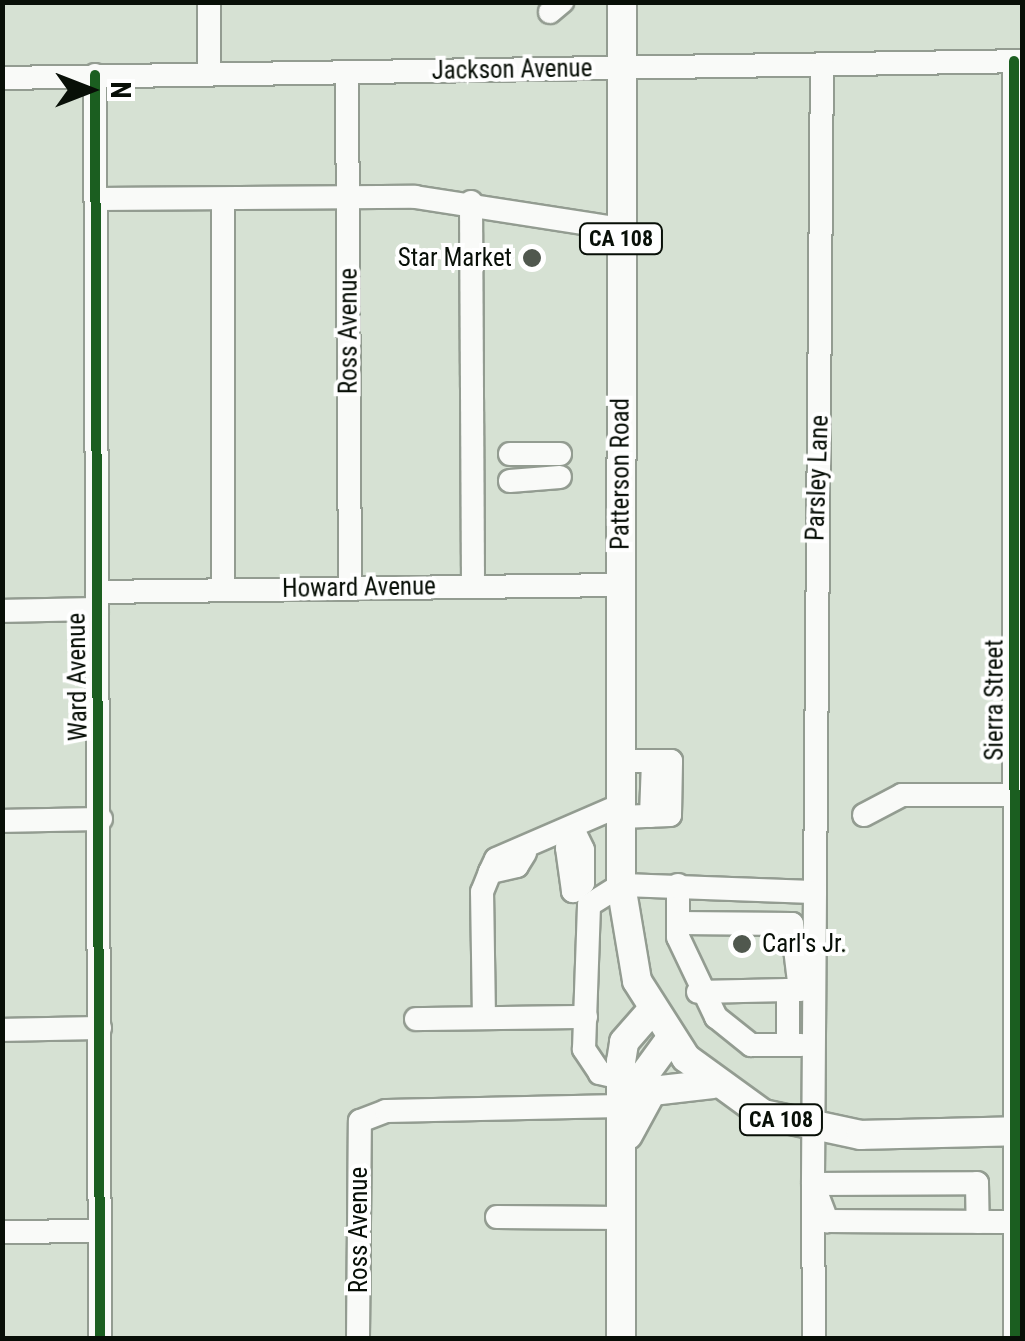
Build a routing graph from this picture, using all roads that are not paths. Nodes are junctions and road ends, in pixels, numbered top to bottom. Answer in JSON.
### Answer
{"nodes":[{"id":1,"x":209,"y":2,"type":"edge"},
{"id":2,"x":622,"y":2,"type":"edge"},
{"id":3,"x":1018,"y":61,"type":"edge"},
{"id":4,"x":822,"y":64,"type":"junction"},
{"id":5,"x":624,"y":68,"type":"junction"},
{"id":6,"x":209,"y":73,"type":"junction"},
{"id":7,"x":346,"y":73,"type":"junction"},
{"id":8,"x":94,"y":76,"type":"junction"},
{"id":9,"x":2,"y":78,"type":"edge"},
{"id":10,"x":349,"y":196,"type":"junction"},
{"id":11,"x":222,"y":199,"type":"junction"},
{"id":12,"x":98,"y":200,"type":"junction"},
{"id":13,"x":472,"y":202,"type":"junction"},
{"id":14,"x":620,"y":229,"type":"junction"},
{"id":15,"x":1019,"y":371,"type":"edge"},
{"id":16,"x":560,"y":466,"type":"dead end"},
{"id":17,"x":510,"y":468,"type":"dead end"},
{"id":18,"x":622,"y":584,"type":"junction"},
{"id":19,"x":473,"y":586,"type":"junction"},
{"id":20,"x":350,"y":588,"type":"junction"},
{"id":21,"x":223,"y":590,"type":"junction"},
{"id":22,"x":97,"y":600,"type":"junction"},
{"id":23,"x":2,"y":610,"type":"edge"},
{"id":24,"x":622,"y":761,"type":"junction"},
{"id":25,"x":1015,"y":795,"type":"junction"},
{"id":26,"x":621,"y":811,"type":"junction"},
{"id":27,"x":864,"y":815,"type":"dead end"},
{"id":28,"x":101,"y":819,"type":"junction"},
{"id":29,"x":2,"y":820,"type":"edge"},
{"id":30,"x":574,"y":834,"type":"junction"},
{"id":31,"x":678,"y":884,"type":"junction"},
{"id":32,"x":621,"y":886,"type":"junction"},
{"id":33,"x":815,"y":892,"type":"junction"},
{"id":34,"x":581,"y":898,"type":"junction"},
{"id":35,"x":678,"y":923,"type":"junction"},
{"id":36,"x":794,"y":990,"type":"junction"},
{"id":37,"x":698,"y":992,"type":"junction"},
{"id":38,"x":652,"y":1011,"type":"junction"},
{"id":39,"x":586,"y":1017,"type":"junction"},
{"id":40,"x":416,"y":1018,"type":"dead end"},
{"id":41,"x":484,"y":1018,"type":"junction"},
{"id":42,"x":100,"y":1028,"type":"junction"},
{"id":43,"x":2,"y":1030,"type":"edge"},
{"id":44,"x":671,"y":1038,"type":"junction"},
{"id":45,"x":788,"y":1045,"type":"junction"},
{"id":46,"x":813,"y":1045,"type":"junction"},
{"id":47,"x":713,"y":1084,"type":"junction"},
{"id":48,"x":622,"y":1092,"type":"junction"},
{"id":49,"x":814,"y":1130,"type":"junction"},
{"id":50,"x":1018,"y":1131,"type":"edge"},
{"id":51,"x":621,"y":1156,"type":"junction"},
{"id":52,"x":813,"y":1184,"type":"junction"},
{"id":53,"x":497,"y":1218,"type":"dead end"},
{"id":54,"x":622,"y":1218,"type":"junction"},
{"id":55,"x":978,"y":1222,"type":"junction"},
{"id":56,"x":1015,"y":1222,"type":"junction"},
{"id":57,"x":100,"y":1231,"type":"junction"},
{"id":58,"x":2,"y":1232,"type":"edge"},
{"id":59,"x":100,"y":1338,"type":"edge"},
{"id":60,"x":358,"y":1338,"type":"edge"},
{"id":61,"x":622,"y":1338,"type":"edge"},
{"id":62,"x":814,"y":1338,"type":"edge"},
{"id":63,"x":1015,"y":1338,"type":"edge"}],
"edges":[{"from":1,"to":6,"type":"street"},
{"from":2,"to":5,"type":"main road","name":"Patterson Road","number":"CA 108"},
{"from":3,"to":4,"type":"street","name":"Jackson Avenue"},
{"from":3,"to":15,"type":"street","name":"Sierra Street"},
{"from":4,"to":5,"type":"street","name":"Jackson Avenue"},
{"from":4,"to":33,"type":"street","name":"Parsley Lane"},
{"from":5,"to":7,"type":"street","name":"Jackson Avenue"},
{"from":5,"to":14,"type":"main road","name":"Patterson Road","number":"CA 108"},
{"from":6,"to":7,"type":"street","name":"Jackson Avenue"},
{"from":6,"to":8,"type":"street","name":"Jackson Avenue"},
{"from":7,"to":10,"type":"street","name":"Ross Avenue"},
{"from":8,"to":9,"type":"street","name":"Jackson Avenue"},
{"from":8,"to":12,"type":"street","name":"Ward Avenue"},
{"from":10,"to":11,"type":"street"},
{"from":10,"to":13,"type":"street"},
{"from":10,"to":20,"type":"street","name":"Ross Avenue"},
{"from":11,"to":12,"type":"street"},
{"from":11,"to":21,"type":"street"},
{"from":12,"to":22,"type":"street","name":"Ward Avenue"},
{"from":13,"to":14,"type":"street"},
{"from":13,"to":19,"type":"street"},
{"from":14,"to":18,"type":"main road","name":"Patterson Road","number":"CA 108"},
{"from":15,"to":25,"type":"street","name":"Sierra Street"},
{"from":16,"to":17,"type":"street"},
{"from":18,"to":19,"type":"street","name":"Howard Avenue"},
{"from":18,"to":24,"type":"main road","name":"Patterson Road","number":"CA 108"},
{"from":19,"to":20,"type":"street","name":"Howard Avenue"},
{"from":20,"to":21,"type":"street","name":"Howard Avenue"},
{"from":21,"to":22,"type":"street","name":"Howard Avenue"},
{"from":22,"to":23,"type":"street","name":"Howard Avenue"},
{"from":22,"to":28,"type":"street","name":"Ward Avenue"},
{"from":24,"to":26,"type":"main road","name":"Patterson Road","number":"CA 108"},
{"from":24,"to":26,"type":"street"},
{"from":25,"to":27,"type":"street"},
{"from":25,"to":50,"type":"street","name":"Sierra Street"},
{"from":26,"to":30,"type":"street"},
{"from":26,"to":32,"type":"main road","name":"Patterson Road","number":"CA 108"},
{"from":28,"to":29,"type":"street"},
{"from":28,"to":42,"type":"street","name":"Ward Avenue"},
{"from":30,"to":34,"type":"street"},
{"from":30,"to":41,"type":"street"},
{"from":31,"to":32,"type":"street"},
{"from":31,"to":33,"type":"street"},
{"from":31,"to":35,"type":"street"},
{"from":32,"to":34,"type":"street"},
{"from":32,"to":38,"type":"main road","name":"Patterson Road","number":"CA 108"},
{"from":33,"to":46,"type":"street","name":"Parsley Lane"},
{"from":34,"to":39,"type":"street"},
{"from":35,"to":36,"type":"street"},
{"from":35,"to":37,"type":"street"},
{"from":36,"to":37,"type":"street"},
{"from":36,"to":45,"type":"street"},
{"from":37,"to":45,"type":"street"},
{"from":38,"to":44,"type":"main road","number":"CA 108"},
{"from":38,"to":48,"type":"main road"},
{"from":39,"to":41,"type":"street"},
{"from":39,"to":48,"type":"street"},
{"from":40,"to":41,"type":"street"},
{"from":42,"to":43,"type":"street"},
{"from":42,"to":57,"type":"street","name":"Ward Avenue"},
{"from":44,"to":47,"type":"main road","number":"CA 108"},
{"from":44,"to":48,"type":"main road"},
{"from":45,"to":46,"type":"street"},
{"from":46,"to":49,"type":"street","name":"Parsley Lane"},
{"from":47,"to":49,"type":"main road","number":"CA 108"},
{"from":47,"to":51,"type":"main road"},
{"from":48,"to":51,"type":"main road"},
{"from":48,"to":60,"type":"street","name":"Ross Avenue"},
{"from":49,"to":50,"type":"main road","number":"CA 108"},
{"from":49,"to":52,"type":"street","name":"Parsley Lane"},
{"from":50,"to":56,"type":"street","name":"Sierra Street"},
{"from":51,"to":54,"type":"main road"},
{"from":52,"to":55,"type":"street"},
{"from":52,"to":55,"type":"street"},
{"from":52,"to":62,"type":"street","name":"Parsley Lane"},
{"from":53,"to":54,"type":"street"},
{"from":54,"to":61,"type":"main road"},
{"from":55,"to":56,"type":"street"},
{"from":56,"to":63,"type":"street","name":"Sierra Street"},
{"from":57,"to":58,"type":"street"},
{"from":57,"to":59,"type":"street","name":"Ward Avenue"}]}
